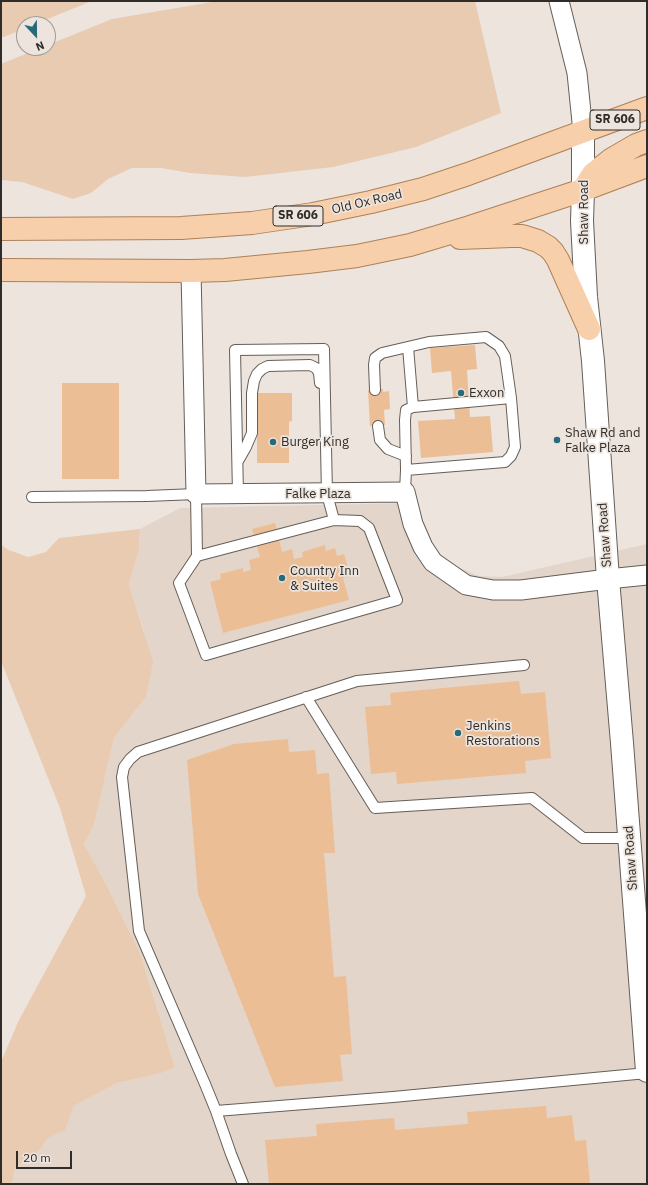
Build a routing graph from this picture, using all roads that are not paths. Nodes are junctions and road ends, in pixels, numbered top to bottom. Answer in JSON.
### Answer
{"nodes":[{"id":1,"x":559,"y":1,"type":"edge"},
{"id":2,"x":647,"y":108,"type":"edge"},
{"id":3,"x":583,"y":132,"type":"junction"},
{"id":4,"x":647,"y":140,"type":"edge"},
{"id":5,"x":647,"y":166,"type":"edge"},
{"id":6,"x":583,"y":190,"type":"junction"},
{"id":7,"x":1,"y":229,"type":"edge"},
{"id":8,"x":429,"y":239,"type":"junction"},
{"id":9,"x":1,"y":270,"type":"edge"},
{"id":10,"x":191,"y":271,"type":"junction"},
{"id":11,"x":589,"y":329,"type":"junction"},
{"id":12,"x":408,"y":347,"type":"junction"},
{"id":13,"x":375,"y":390,"type":"dead end"},
{"id":14,"x":511,"y":398,"type":"junction"},
{"id":15,"x":413,"y":407,"type":"junction"},
{"id":16,"x":378,"y":426,"type":"dead end"},
{"id":17,"x":326,"y":442,"type":"junction"},
{"id":18,"x":406,"y":456,"type":"junction"},
{"id":19,"x":238,"y":461,"type":"junction"},
{"id":20,"x":406,"y":470,"type":"junction"},
{"id":21,"x":405,"y":492,"type":"junction"},
{"id":22,"x":196,"y":494,"type":"junction"},
{"id":23,"x":238,"y":494,"type":"junction"},
{"id":24,"x":327,"y":494,"type":"junction"},
{"id":25,"x":32,"y":497,"type":"dead end"},
{"id":26,"x":334,"y":520,"type":"junction"},
{"id":27,"x":197,"y":556,"type":"junction"},
{"id":28,"x":647,"y":575,"type":"edge"},
{"id":29,"x":608,"y":579,"type":"junction"},
{"id":30,"x":524,"y":665,"type":"dead end"},
{"id":31,"x":306,"y":697,"type":"junction"},
{"id":32,"x":629,"y":838,"type":"junction"},
{"id":33,"x":647,"y":1072,"type":"edge"},
{"id":34,"x":216,"y":1111,"type":"junction"},
{"id":35,"x":243,"y":1184,"type":"edge"}],
"edges":[{"from":1,"to":3,"type":"street","name":"Shaw Road"},
{"from":2,"to":3,"type":"main road","name":"Old Ox Road","number":"SR 606"},
{"from":3,"to":6,"type":"main road","name":"Shaw Road"},
{"from":3,"to":7,"type":"main road","name":"Old Ox Road","number":"SR 606"},
{"from":4,"to":6,"type":"main road"},
{"from":5,"to":6,"type":"main road"},
{"from":6,"to":8,"type":"main road"},
{"from":6,"to":11,"type":"main road","name":"Shaw Road"},
{"from":8,"to":10,"type":"main road"},
{"from":8,"to":11,"type":"main road"},
{"from":9,"to":10,"type":"main road"},
{"from":10,"to":22,"type":"street"},
{"from":11,"to":29,"type":"main road","name":"Shaw Road"},
{"from":12,"to":13,"type":"lane"},
{"from":12,"to":14,"type":"lane"},
{"from":12,"to":15,"type":"lane"},
{"from":14,"to":15,"type":"lane"},
{"from":14,"to":20,"type":"lane"},
{"from":15,"to":18,"type":"lane"},
{"from":16,"to":18,"type":"lane"},
{"from":17,"to":19,"type":"lane"},
{"from":17,"to":19,"type":"lane"},
{"from":17,"to":24,"type":"lane"},
{"from":18,"to":20,"type":"lane"},
{"from":19,"to":23,"type":"lane"},
{"from":20,"to":21,"type":"lane"},
{"from":21,"to":24,"type":"street","name":"Falke Plaza"},
{"from":21,"to":29,"type":"street"},
{"from":22,"to":23,"type":"street","name":"Falke Plaza"},
{"from":22,"to":25,"type":"lane"},
{"from":22,"to":27,"type":"lane"},
{"from":23,"to":24,"type":"street","name":"Falke Plaza"},
{"from":24,"to":26,"type":"lane"},
{"from":26,"to":27,"type":"lane"},
{"from":26,"to":27,"type":"lane"},
{"from":28,"to":29,"type":"street"},
{"from":29,"to":32,"type":"main road","name":"Shaw Road"},
{"from":30,"to":31,"type":"lane"},
{"from":31,"to":32,"type":"lane"},
{"from":31,"to":34,"type":"lane"},
{"from":32,"to":33,"type":"main road","name":"Shaw Road"},
{"from":33,"to":34,"type":"lane"},
{"from":34,"to":35,"type":"lane"}]}
